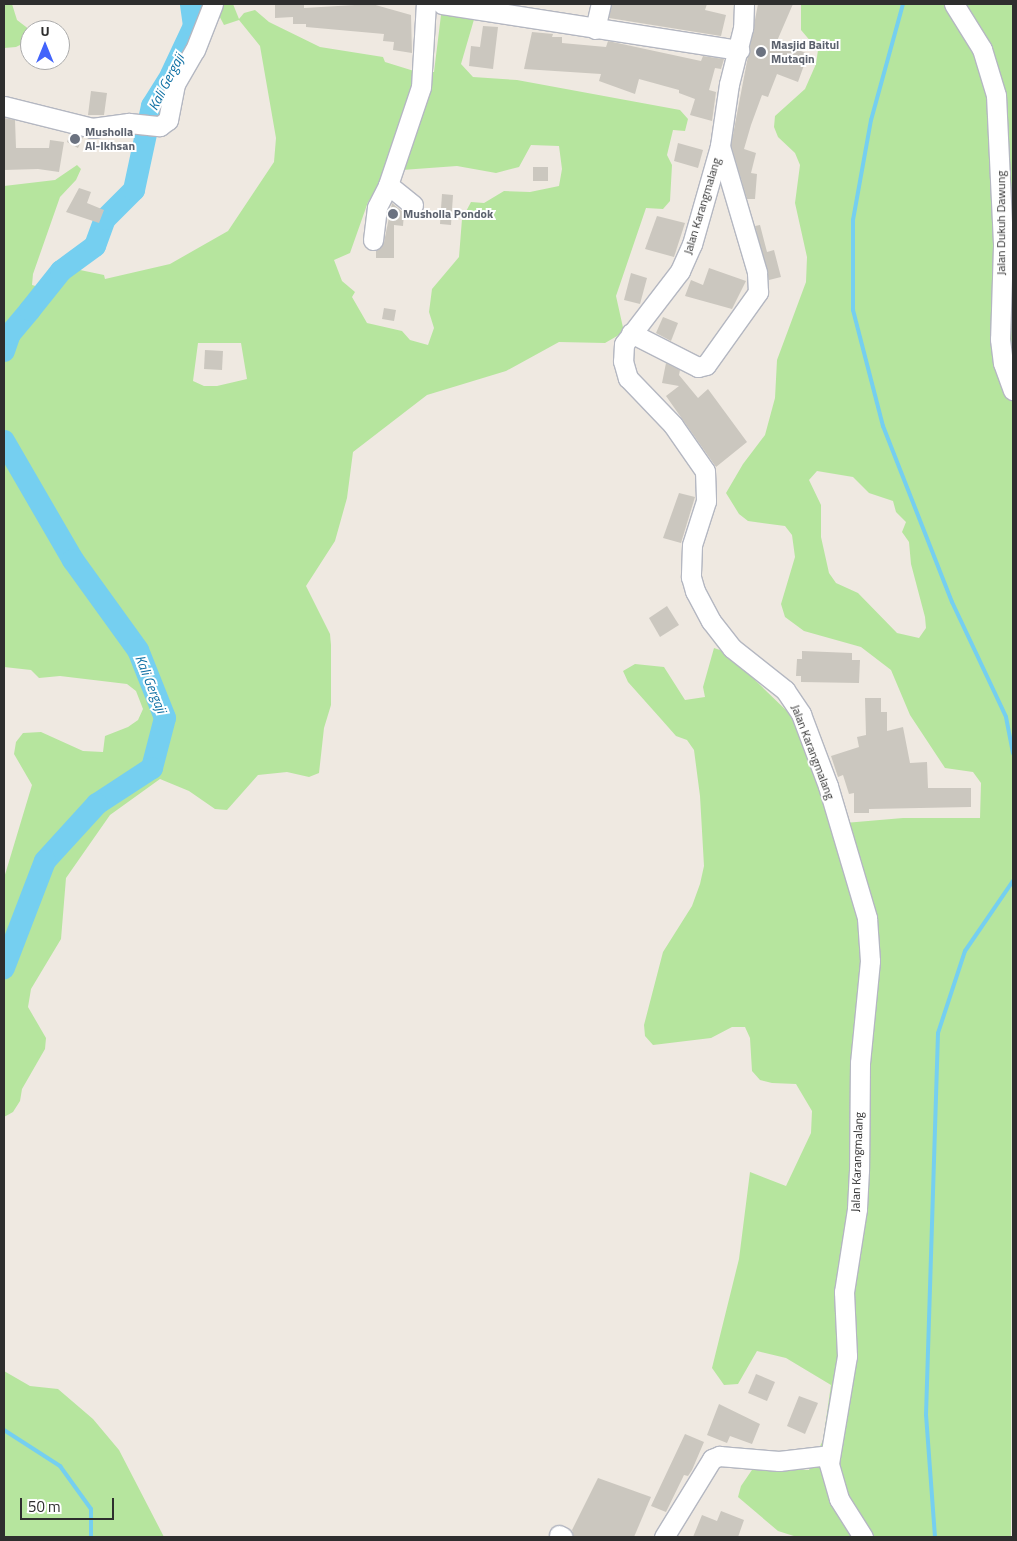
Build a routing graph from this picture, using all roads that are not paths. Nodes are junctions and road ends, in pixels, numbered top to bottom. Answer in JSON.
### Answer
{"nodes":[{"id":1,"x":212,"y":4,"type":"edge"},
{"id":2,"x":426,"y":4,"type":"edge"},
{"id":3,"x":442,"y":4,"type":"edge"},
{"id":4,"x":601,"y":4,"type":"edge"},
{"id":5,"x":744,"y":4,"type":"edge"},
{"id":6,"x":954,"y":4,"type":"edge"},
{"id":7,"x":539,"y":12,"type":"edge"},
{"id":8,"x":595,"y":29,"type":"junction"},
{"id":9,"x":739,"y":50,"type":"junction"},
{"id":10,"x":4,"y":106,"type":"edge"},
{"id":11,"x":720,"y":146,"type":"junction"},
{"id":12,"x":388,"y":186,"type":"junction"},
{"id":13,"x":413,"y":205,"type":"dead end"},
{"id":14,"x":373,"y":240,"type":"dead end"},
{"id":15,"x":631,"y":333,"type":"junction"},
{"id":16,"x":1013,"y":390,"type":"edge"},
{"id":17,"x":829,"y":1455,"type":"junction"},
{"id":18,"x":664,"y":1537,"type":"edge"},
{"id":19,"x":863,"y":1537,"type":"edge"}],
"edges":[{"from":1,"to":10,"type":"street"},
{"from":2,"to":12,"type":"street"},
{"from":3,"to":7,"type":"street"},
{"from":4,"to":8,"type":"street"},
{"from":5,"to":9,"type":"street","name":"Jalan Karangmalang"},
{"from":6,"to":16,"type":"street","name":"Jalan Dukuh Dawung"},
{"from":7,"to":8,"type":"street"},
{"from":8,"to":9,"type":"street"},
{"from":9,"to":11,"type":"street","name":"Jalan Karangmalang"},
{"from":11,"to":15,"type":"street","name":"Jalan Karangmalang"},
{"from":11,"to":15,"type":"street"},
{"from":12,"to":13,"type":"street"},
{"from":12,"to":14,"type":"street"},
{"from":15,"to":17,"type":"street","name":"Jalan Karangmalang"},
{"from":17,"to":18,"type":"street"},
{"from":17,"to":19,"type":"street","name":"Jalan Karangmalang"}]}
